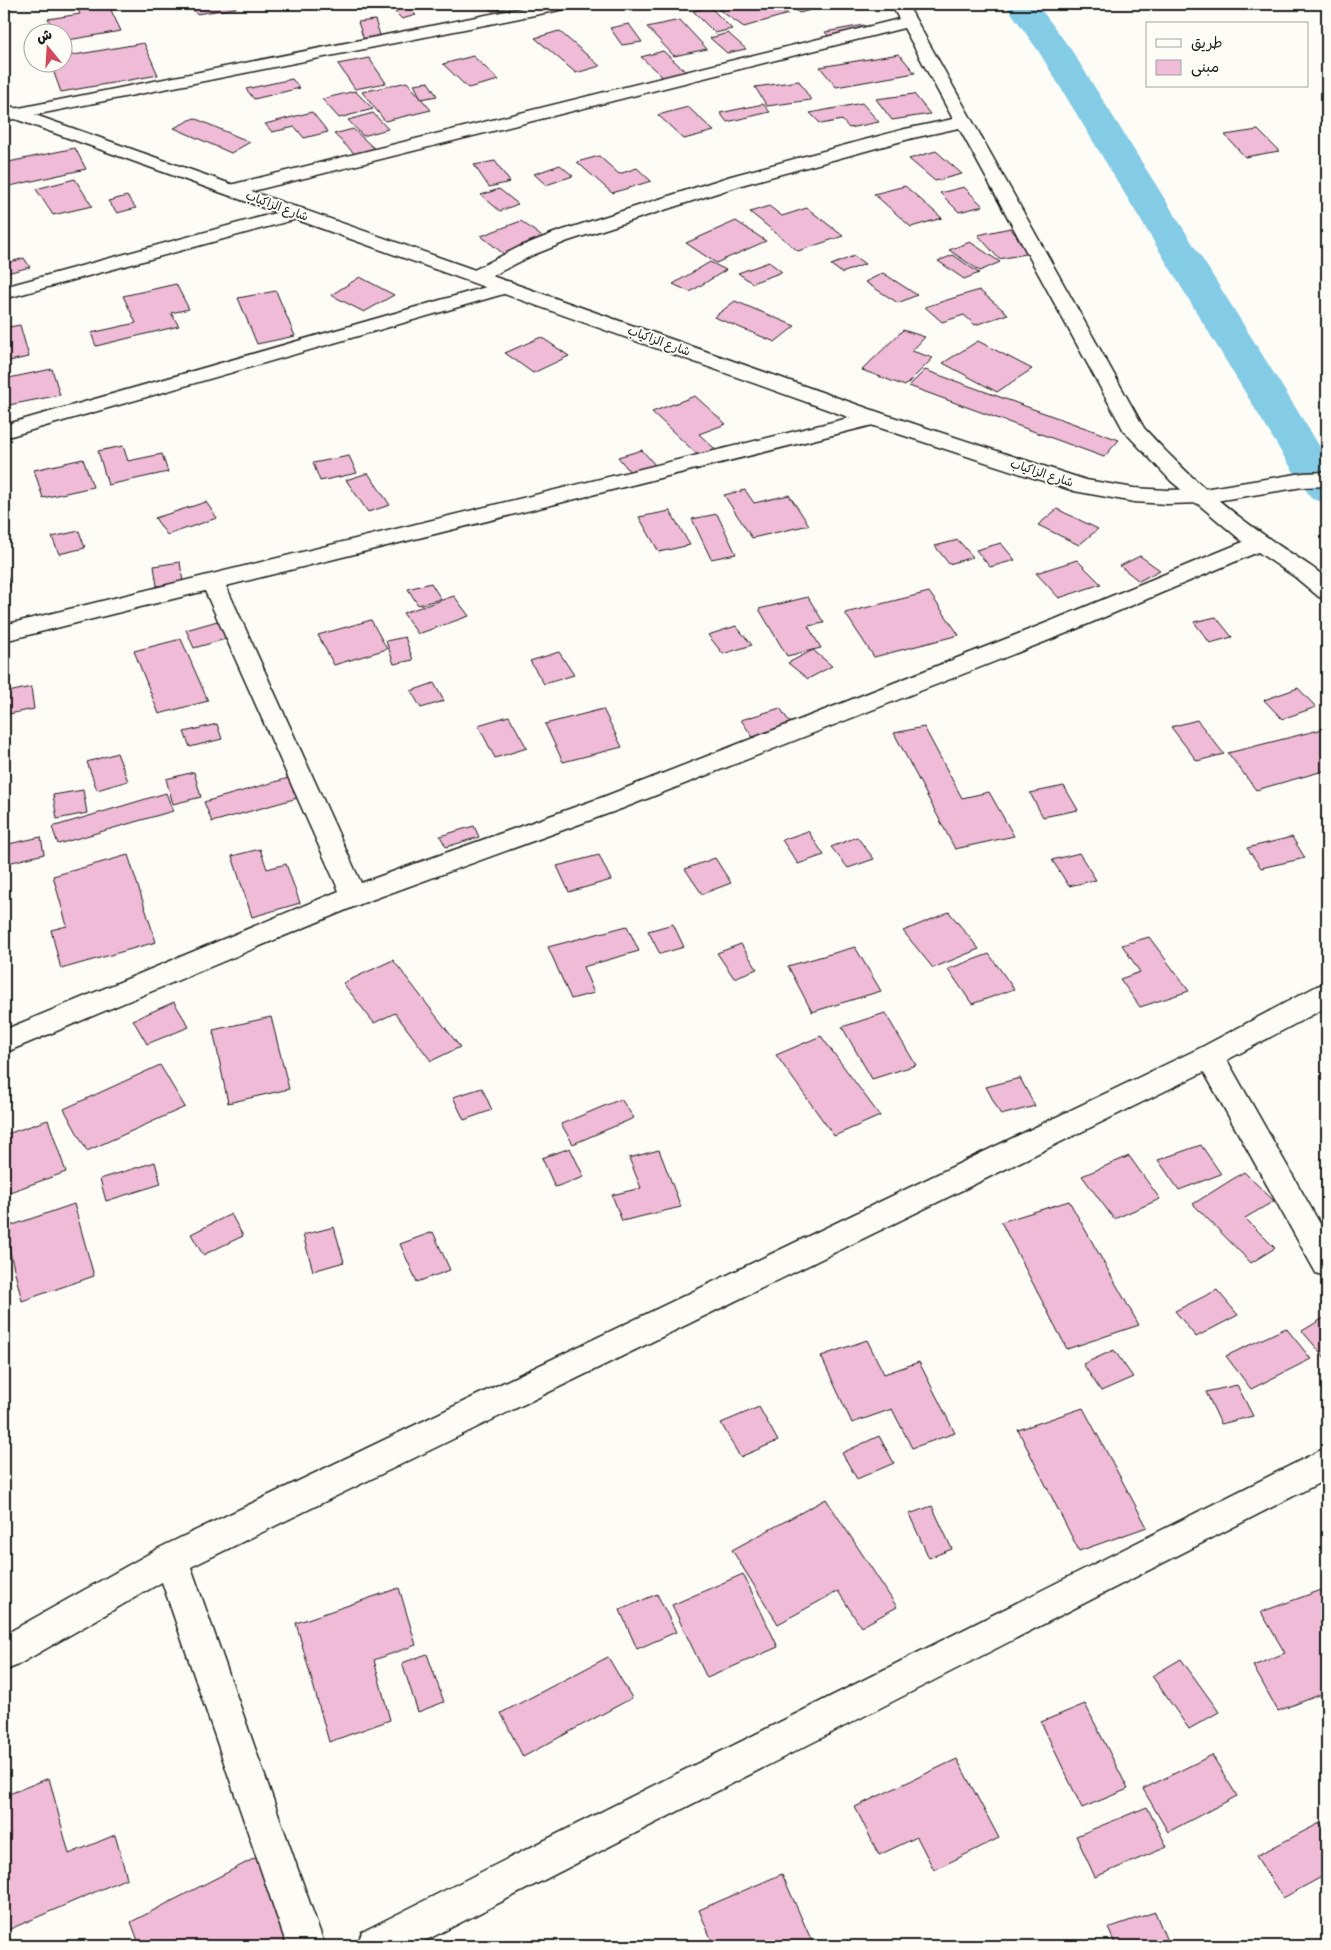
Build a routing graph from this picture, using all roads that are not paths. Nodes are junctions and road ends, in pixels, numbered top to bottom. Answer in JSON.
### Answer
{"nodes":[{"id":1,"x":565,"y":4,"type":"edge"},
{"id":2,"x":899,"y":4,"type":"edge"},
{"id":3,"x":909,"y":22,"type":"junction"},
{"id":4,"x":8,"y":113,"type":"edge"},
{"id":5,"x":964,"y":122,"type":"junction"},
{"id":6,"x":233,"y":190,"type":"junction"},
{"id":7,"x":297,"y":213,"type":"junction"},
{"id":8,"x":477,"y":276,"type":"junction"},
{"id":9,"x":507,"y":287,"type":"junction"},
{"id":10,"x":4,"y":293,"type":"edge"},
{"id":11,"x":873,"y":418,"type":"junction"},
{"id":12,"x":4,"y":432,"type":"edge"},
{"id":13,"x":1327,"y":479,"type":"edge"},
{"id":14,"x":1203,"y":496,"type":"junction"},
{"id":15,"x":1260,"y":543,"type":"junction"},
{"id":16,"x":212,"y":581,"type":"junction"},
{"id":17,"x":1327,"y":592,"type":"edge"},
{"id":18,"x":4,"y":633,"type":"edge"},
{"id":19,"x":354,"y":896,"type":"junction"},
{"id":20,"x":1327,"y":994,"type":"edge"},
{"id":21,"x":4,"y":1042,"type":"edge"},
{"id":22,"x":1210,"y":1056,"type":"junction"},
{"id":23,"x":1327,"y":1264,"type":"edge"},
{"id":24,"x":1327,"y":1462,"type":"edge"},
{"id":25,"x":172,"y":1559,"type":"junction"},
{"id":26,"x":4,"y":1654,"type":"edge"},
{"id":27,"x":306,"y":1946,"type":"edge"},
{"id":28,"x":376,"y":1946,"type":"edge"}],
"edges":[{"from":1,"to":4,"type":"street"},
{"from":2,"to":3,"type":"street"},
{"from":3,"to":5,"type":"street"},
{"from":3,"to":6,"type":"street"},
{"from":4,"to":6,"type":"street","name":"شارع الزاكياب"},
{"from":5,"to":8,"type":"street"},
{"from":5,"to":14,"type":"street"},
{"from":6,"to":7,"type":"street","name":"شارع الزاكياب"},
{"from":7,"to":8,"type":"street","name":"شارع الزاكياب"},
{"from":7,"to":10,"type":"street"},
{"from":8,"to":9,"type":"street","name":"شارع الزاكياب"},
{"from":9,"to":11,"type":"street","name":"شارع الزاكياب"},
{"from":9,"to":12,"type":"street"},
{"from":11,"to":14,"type":"street","name":"شارع الزاكياب"},
{"from":11,"to":16,"type":"street"},
{"from":13,"to":14,"type":"street","name":"شارع الزاكياب"},
{"from":14,"to":15,"type":"street"},
{"from":15,"to":17,"type":"street"},
{"from":15,"to":19,"type":"street"},
{"from":16,"to":18,"type":"street"},
{"from":16,"to":19,"type":"street"},
{"from":19,"to":21,"type":"street"},
{"from":20,"to":22,"type":"street"},
{"from":22,"to":23,"type":"street"},
{"from":22,"to":25,"type":"street"},
{"from":24,"to":28,"type":"street"},
{"from":25,"to":26,"type":"street"},
{"from":25,"to":27,"type":"street"}]}
